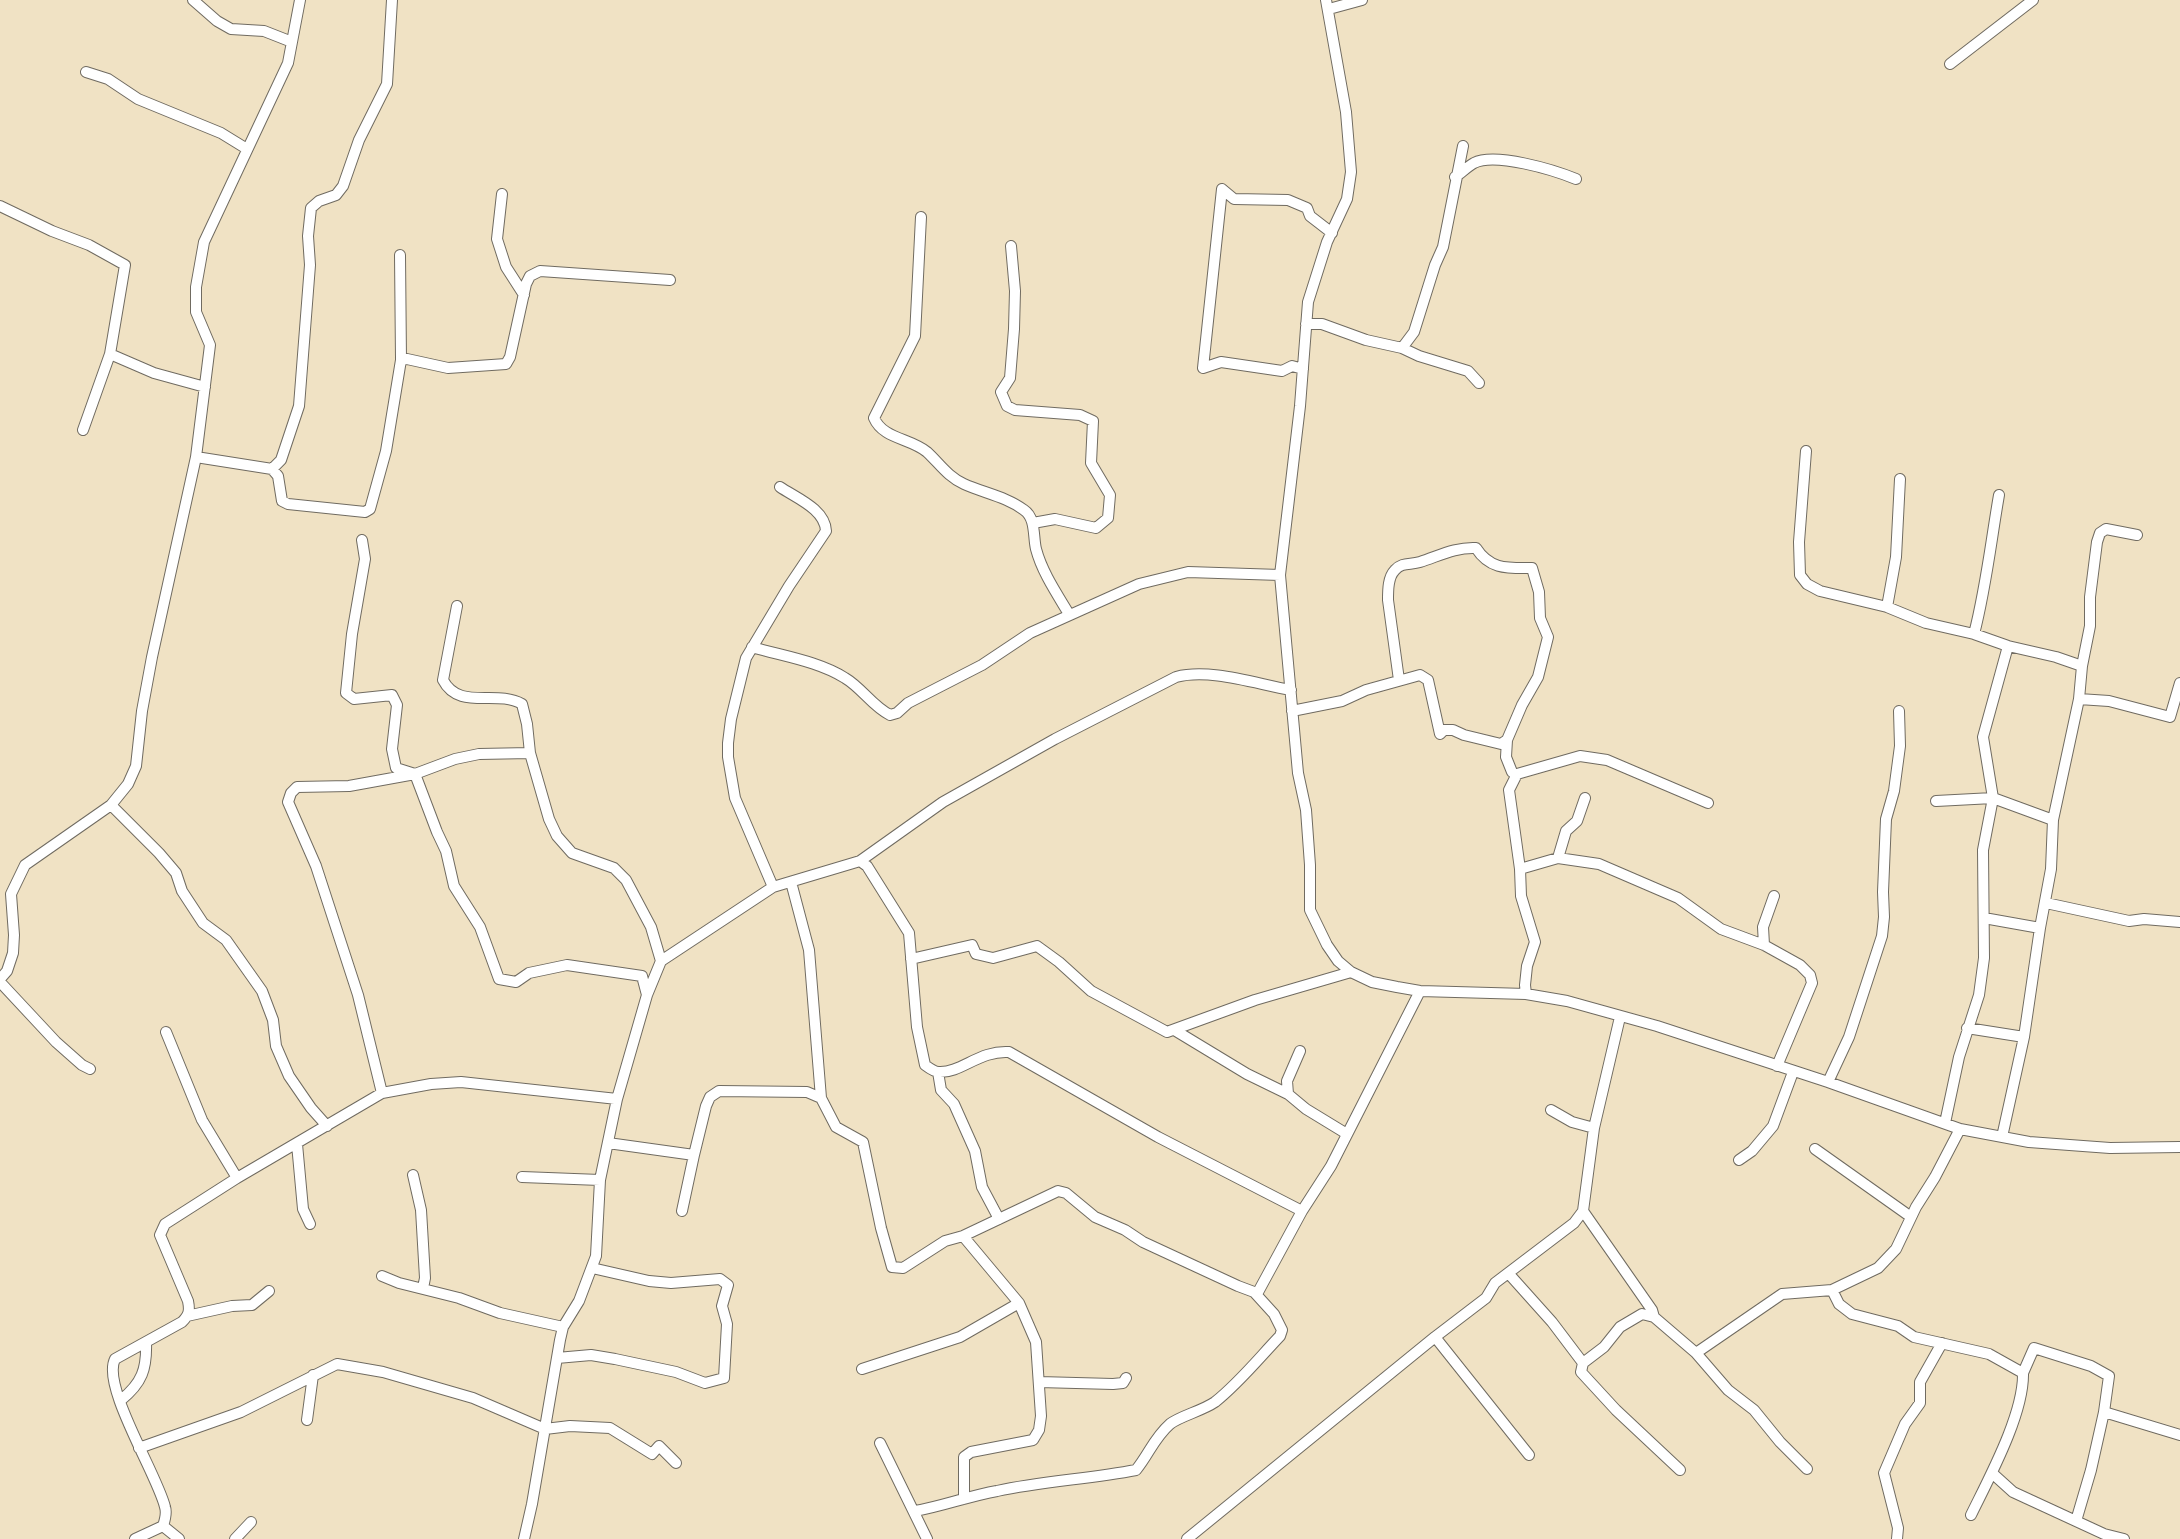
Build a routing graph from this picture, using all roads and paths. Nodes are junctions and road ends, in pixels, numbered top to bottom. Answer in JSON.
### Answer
{"nodes":[{"id":1,"x":193,"y":0,"type":"edge"},
{"id":2,"x":300,"y":0,"type":"edge"},
{"id":3,"x":392,"y":0,"type":"edge"},
{"id":4,"x":1362,"y":0,"type":"edge"},
{"id":5,"x":2032,"y":0,"type":"edge"},
{"id":6,"x":1327,"y":5,"type":"edge"},
{"id":7,"x":292,"y":42,"type":"junction"},
{"id":8,"x":1950,"y":64,"type":"dead end"},
{"id":9,"x":86,"y":72,"type":"dead end"},
{"id":10,"x":1462,"y":146,"type":"dead end"},
{"id":11,"x":248,"y":149,"type":"junction"},
{"id":12,"x":1455,"y":177,"type":"junction"},
{"id":13,"x":1576,"y":179,"type":"dead end"},
{"id":14,"x":502,"y":194,"type":"dead end"},
{"id":15,"x":0,"y":206,"type":"edge"},
{"id":16,"x":921,"y":217,"type":"dead end"},
{"id":17,"x":1332,"y":233,"type":"junction"},
{"id":18,"x":1012,"y":246,"type":"dead end"},
{"id":19,"x":400,"y":255,"type":"dead end"},
{"id":20,"x":670,"y":280,"type":"dead end"},
{"id":21,"x":524,"y":295,"type":"junction"},
{"id":22,"x":1306,"y":324,"type":"junction"},
{"id":23,"x":1402,"y":348,"type":"junction"},
{"id":24,"x":110,"y":354,"type":"junction"},
{"id":25,"x":402,"y":360,"type":"junction"},
{"id":26,"x":1302,"y":369,"type":"junction"},
{"id":27,"x":1480,"y":383,"type":"dead end"},
{"id":28,"x":205,"y":387,"type":"junction"},
{"id":29,"x":83,"y":430,"type":"dead end"},
{"id":30,"x":1806,"y":451,"type":"dead end"},
{"id":31,"x":196,"y":457,"type":"junction"},
{"id":32,"x":272,"y":469,"type":"junction"},
{"id":33,"x":1900,"y":479,"type":"dead end"},
{"id":34,"x":780,"y":487,"type":"dead end"},
{"id":35,"x":1999,"y":495,"type":"dead end"},
{"id":36,"x":1033,"y":523,"type":"junction"},
{"id":37,"x":2137,"y":536,"type":"dead end"},
{"id":38,"x":362,"y":540,"type":"dead end"},
{"id":39,"x":1280,"y":575,"type":"junction"},
{"id":40,"x":457,"y":606,"type":"dead end"},
{"id":41,"x":1887,"y":607,"type":"junction"},
{"id":42,"x":1069,"y":614,"type":"junction"},
{"id":43,"x":1974,"y":634,"type":"junction"},
{"id":44,"x":752,"y":646,"type":"junction"},
{"id":45,"x":2008,"y":646,"type":"junction"},
{"id":46,"x":2082,"y":666,"type":"junction"},
{"id":47,"x":1399,"y":680,"type":"junction"},
{"id":48,"x":2180,"y":683,"type":"edge"},
{"id":49,"x":1291,"y":690,"type":"junction"},
{"id":50,"x":2079,"y":699,"type":"junction"},
{"id":51,"x":1292,"y":711,"type":"junction"},
{"id":52,"x":1899,"y":711,"type":"dead end"},
{"id":53,"x":1507,"y":740,"type":"junction"},
{"id":54,"x":530,"y":753,"type":"junction"},
{"id":55,"x":416,"y":774,"type":"junction"},
{"id":56,"x":1517,"y":774,"type":"junction"},
{"id":57,"x":1585,"y":798,"type":"dead end"},
{"id":58,"x":1993,"y":798,"type":"junction"},
{"id":59,"x":1936,"y":801,"type":"dead end"},
{"id":60,"x":1708,"y":803,"type":"dead end"},
{"id":61,"x":111,"y":805,"type":"junction"},
{"id":62,"x":2053,"y":820,"type":"junction"},
{"id":63,"x":1558,"y":858,"type":"junction"},
{"id":64,"x":860,"y":861,"type":"junction"},
{"id":65,"x":1520,"y":869,"type":"junction"},
{"id":66,"x":791,"y":882,"type":"junction"},
{"id":67,"x":773,"y":888,"type":"junction"},
{"id":68,"x":1774,"y":896,"type":"dead end"},
{"id":69,"x":2046,"y":903,"type":"junction"},
{"id":70,"x":1984,"y":918,"type":"junction"},
{"id":71,"x":2180,"y":922,"type":"edge"},
{"id":72,"x":2040,"y":928,"type":"junction"},
{"id":73,"x":1764,"y":945,"type":"junction"},
{"id":74,"x":911,"y":959,"type":"junction"},
{"id":75,"x":661,"y":961,"type":"junction"},
{"id":76,"x":1351,"y":972,"type":"junction"},
{"id":77,"x":0,"y":980,"type":"edge"},
{"id":78,"x":1420,"y":990,"type":"junction"},
{"id":79,"x":1526,"y":994,"type":"junction"},
{"id":80,"x":647,"y":995,"type":"junction"},
{"id":81,"x":1620,"y":1018,"type":"junction"},
{"id":82,"x":1968,"y":1028,"type":"junction"},
{"id":83,"x":1176,"y":1030,"type":"junction"},
{"id":84,"x":166,"y":1032,"type":"dead end"},
{"id":85,"x":2024,"y":1037,"type":"junction"},
{"id":86,"x":1300,"y":1051,"type":"dead end"},
{"id":87,"x":1778,"y":1066,"type":"junction"},
{"id":88,"x":90,"y":1069,"type":"dead end"},
{"id":89,"x":938,"y":1072,"type":"junction"},
{"id":90,"x":1792,"y":1072,"type":"junction"},
{"id":91,"x":1828,"y":1082,"type":"junction"},
{"id":92,"x":382,"y":1093,"type":"junction"},
{"id":93,"x":1288,"y":1094,"type":"junction"},
{"id":94,"x":821,"y":1098,"type":"junction"},
{"id":95,"x":618,"y":1099,"type":"junction"},
{"id":96,"x":1551,"y":1110,"type":"dead end"},
{"id":97,"x":1945,"y":1123,"type":"junction"},
{"id":98,"x":328,"y":1126,"type":"junction"},
{"id":99,"x":1594,"y":1128,"type":"junction"},
{"id":100,"x":1960,"y":1129,"type":"junction"},
{"id":101,"x":1347,"y":1134,"type":"junction"},
{"id":102,"x":2002,"y":1137,"type":"junction"},
{"id":103,"x":608,"y":1143,"type":"junction"},
{"id":104,"x":297,"y":1144,"type":"junction"},
{"id":105,"x":2180,"y":1147,"type":"edge"},
{"id":106,"x":1815,"y":1150,"type":"dead end"},
{"id":107,"x":694,"y":1155,"type":"junction"},
{"id":108,"x":1739,"y":1160,"type":"dead end"},
{"id":109,"x":413,"y":1175,"type":"dead end"},
{"id":110,"x":522,"y":1176,"type":"dead end"},
{"id":111,"x":237,"y":1178,"type":"junction"},
{"id":112,"x":600,"y":1180,"type":"junction"},
{"id":113,"x":682,"y":1211,"type":"dead end"},
{"id":114,"x":1302,"y":1211,"type":"junction"},
{"id":115,"x":1583,"y":1211,"type":"junction"},
{"id":116,"x":1911,"y":1217,"type":"junction"},
{"id":117,"x":999,"y":1219,"type":"junction"},
{"id":118,"x":310,"y":1224,"type":"dead end"},
{"id":119,"x":963,"y":1236,"type":"junction"},
{"id":120,"x":592,"y":1268,"type":"junction"},
{"id":121,"x":1509,"y":1274,"type":"junction"},
{"id":122,"x":382,"y":1276,"type":"dead end"},
{"id":123,"x":423,"y":1288,"type":"junction"},
{"id":124,"x":1832,"y":1290,"type":"junction"},
{"id":125,"x":269,"y":1291,"type":"dead end"},
{"id":126,"x":1257,"y":1294,"type":"junction"},
{"id":127,"x":1019,"y":1303,"type":"junction"},
{"id":128,"x":188,"y":1316,"type":"junction"},
{"id":129,"x":1654,"y":1317,"type":"junction"},
{"id":130,"x":564,"y":1327,"type":"junction"},
{"id":131,"x":1435,"y":1337,"type":"junction"},
{"id":132,"x":146,"y":1342,"type":"junction"},
{"id":133,"x":1942,"y":1343,"type":"junction"},
{"id":134,"x":1696,"y":1353,"type":"junction"},
{"id":135,"x":556,"y":1358,"type":"junction"},
{"id":136,"x":1583,"y":1363,"type":"junction"},
{"id":137,"x":862,"y":1369,"type":"dead end"},
{"id":138,"x":2024,"y":1373,"type":"junction"},
{"id":139,"x":313,"y":1376,"type":"junction"},
{"id":140,"x":1126,"y":1378,"type":"dead end"},
{"id":141,"x":1040,"y":1382,"type":"junction"},
{"id":142,"x":120,"y":1400,"type":"junction"},
{"id":143,"x":2104,"y":1412,"type":"junction"},
{"id":144,"x":307,"y":1420,"type":"dead end"},
{"id":145,"x":545,"y":1429,"type":"junction"},
{"id":146,"x":2180,"y":1435,"type":"edge"},
{"id":147,"x":880,"y":1443,"type":"dead end"},
{"id":148,"x":139,"y":1448,"type":"junction"},
{"id":149,"x":1529,"y":1455,"type":"dead end"},
{"id":150,"x":676,"y":1463,"type":"dead end"},
{"id":151,"x":1807,"y":1469,"type":"dead end"},
{"id":152,"x":1680,"y":1470,"type":"dead end"},
{"id":153,"x":1992,"y":1473,"type":"junction"},
{"id":154,"x":964,"y":1499,"type":"junction"},
{"id":155,"x":915,"y":1511,"type":"junction"},
{"id":156,"x":1970,"y":1515,"type":"dead end"},
{"id":157,"x":2076,"y":1521,"type":"junction"},
{"id":158,"x":251,"y":1522,"type":"dead end"},
{"id":159,"x":163,"y":1526,"type":"junction"},
{"id":160,"x":2101,"y":1536,"type":"edge"},
{"id":161,"x":135,"y":1539,"type":"edge"},
{"id":162,"x":179,"y":1539,"type":"edge"},
{"id":163,"x":235,"y":1539,"type":"edge"},
{"id":164,"x":524,"y":1539,"type":"edge"},
{"id":165,"x":928,"y":1539,"type":"edge"},
{"id":166,"x":1187,"y":1539,"type":"edge"},
{"id":167,"x":1897,"y":1539,"type":"edge"},
{"id":168,"x":2124,"y":1539,"type":"edge"}],
"edges":[{"from":1,"to":7,"type":"street"},
{"from":2,"to":7,"type":"street"},
{"from":3,"to":32,"type":"street"},
{"from":4,"to":6,"type":"street"},
{"from":5,"to":8,"type":"street"},
{"from":6,"to":17,"type":"street"},
{"from":7,"to":11,"type":"street"},
{"from":9,"to":11,"type":"street"},
{"from":10,"to":12,"type":"street"},
{"from":11,"to":28,"type":"street"},
{"from":12,"to":13,"type":"street"},
{"from":12,"to":23,"type":"street"},
{"from":14,"to":21,"type":"street"},
{"from":15,"to":24,"type":"street"},
{"from":16,"to":36,"type":"street"},
{"from":17,"to":22,"type":"street"},
{"from":17,"to":26,"type":"street"},
{"from":18,"to":36,"type":"street"},
{"from":19,"to":25,"type":"street"},
{"from":20,"to":21,"type":"street"},
{"from":21,"to":25,"type":"street"},
{"from":22,"to":23,"type":"street"},
{"from":22,"to":26,"type":"street"},
{"from":23,"to":27,"type":"street"},
{"from":24,"to":28,"type":"street"},
{"from":24,"to":29,"type":"street"},
{"from":25,"to":32,"type":"street"},
{"from":26,"to":39,"type":"street"},
{"from":28,"to":31,"type":"street"},
{"from":30,"to":41,"type":"street"},
{"from":31,"to":32,"type":"street"},
{"from":31,"to":61,"type":"street"},
{"from":33,"to":41,"type":"street"},
{"from":34,"to":44,"type":"street"},
{"from":35,"to":43,"type":"street"},
{"from":36,"to":42,"type":"street"},
{"from":37,"to":46,"type":"street"},
{"from":38,"to":55,"type":"street"},
{"from":39,"to":42,"type":"street"},
{"from":39,"to":49,"type":"street"},
{"from":40,"to":54,"type":"street"},
{"from":41,"to":43,"type":"street"},
{"from":42,"to":44,"type":"street"},
{"from":43,"to":45,"type":"street"},
{"from":44,"to":67,"type":"street"},
{"from":45,"to":46,"type":"street"},
{"from":45,"to":58,"type":"street"},
{"from":46,"to":50,"type":"street"},
{"from":47,"to":51,"type":"street"},
{"from":47,"to":53,"type":"street"},
{"from":47,"to":53,"type":"street"},
{"from":48,"to":50,"type":"street"},
{"from":49,"to":51,"type":"street"},
{"from":49,"to":64,"type":"street"},
{"from":50,"to":62,"type":"street"},
{"from":51,"to":76,"type":"street"},
{"from":52,"to":91,"type":"street"},
{"from":53,"to":56,"type":"street"},
{"from":54,"to":55,"type":"street"},
{"from":54,"to":75,"type":"street"},
{"from":55,"to":80,"type":"street"},
{"from":55,"to":92,"type":"street"},
{"from":56,"to":60,"type":"street"},
{"from":56,"to":65,"type":"street"},
{"from":57,"to":63,"type":"street"},
{"from":58,"to":59,"type":"street"},
{"from":58,"to":62,"type":"street"},
{"from":58,"to":70,"type":"street"},
{"from":61,"to":77,"type":"street"},
{"from":61,"to":98,"type":"street"},
{"from":62,"to":69,"type":"street"},
{"from":63,"to":65,"type":"street"},
{"from":63,"to":73,"type":"street"},
{"from":64,"to":66,"type":"street"},
{"from":64,"to":74,"type":"street"},
{"from":65,"to":79,"type":"street"},
{"from":66,"to":67,"type":"street"},
{"from":66,"to":94,"type":"street"},
{"from":67,"to":75,"type":"street"},
{"from":68,"to":73,"type":"street"},
{"from":69,"to":71,"type":"street"},
{"from":69,"to":72,"type":"street"},
{"from":70,"to":72,"type":"street"},
{"from":70,"to":82,"type":"street"},
{"from":72,"to":85,"type":"street"},
{"from":73,"to":87,"type":"street"},
{"from":74,"to":83,"type":"street"},
{"from":74,"to":89,"type":"street"},
{"from":75,"to":80,"type":"street"},
{"from":76,"to":78,"type":"street"},
{"from":76,"to":83,"type":"street"},
{"from":77,"to":88,"type":"street"},
{"from":78,"to":79,"type":"street"},
{"from":78,"to":101,"type":"street"},
{"from":79,"to":81,"type":"street"},
{"from":80,"to":95,"type":"street"},
{"from":81,"to":87,"type":"street"},
{"from":81,"to":99,"type":"street"},
{"from":82,"to":85,"type":"street"},
{"from":82,"to":97,"type":"street"},
{"from":83,"to":93,"type":"street"},
{"from":84,"to":111,"type":"street"},
{"from":85,"to":102,"type":"street"},
{"from":86,"to":93,"type":"street"},
{"from":87,"to":90,"type":"street"},
{"from":89,"to":114,"type":"street"},
{"from":89,"to":117,"type":"street"},
{"from":90,"to":91,"type":"street"},
{"from":90,"to":108,"type":"street"},
{"from":91,"to":97,"type":"street"},
{"from":92,"to":95,"type":"street"},
{"from":92,"to":98,"type":"street"},
{"from":93,"to":101,"type":"street"},
{"from":94,"to":107,"type":"street"},
{"from":94,"to":119,"type":"street"},
{"from":95,"to":103,"type":"street"},
{"from":96,"to":99,"type":"street"},
{"from":97,"to":100,"type":"street"},
{"from":98,"to":104,"type":"street"},
{"from":99,"to":115,"type":"street"},
{"from":100,"to":102,"type":"street"},
{"from":100,"to":116,"type":"street"},
{"from":101,"to":114,"type":"street"},
{"from":102,"to":105,"type":"street"},
{"from":103,"to":107,"type":"street"},
{"from":103,"to":112,"type":"street"},
{"from":104,"to":111,"type":"street"},
{"from":104,"to":118,"type":"street"},
{"from":106,"to":116,"type":"street"},
{"from":107,"to":113,"type":"street"},
{"from":109,"to":123,"type":"street"},
{"from":110,"to":112,"type":"street"},
{"from":111,"to":128,"type":"street"},
{"from":112,"to":120,"type":"street"},
{"from":114,"to":126,"type":"street"},
{"from":115,"to":121,"type":"street"},
{"from":115,"to":129,"type":"street"},
{"from":116,"to":124,"type":"street"},
{"from":117,"to":119,"type":"street"},
{"from":117,"to":126,"type":"street"},
{"from":119,"to":127,"type":"street"},
{"from":120,"to":130,"type":"street"},
{"from":120,"to":135,"type":"street"},
{"from":121,"to":131,"type":"street"},
{"from":121,"to":136,"type":"street"},
{"from":122,"to":123,"type":"street"},
{"from":123,"to":130,"type":"street"},
{"from":124,"to":133,"type":"street"},
{"from":124,"to":134,"type":"street"},
{"from":125,"to":128,"type":"street"},
{"from":126,"to":154,"type":"street"},
{"from":127,"to":137,"type":"street"},
{"from":127,"to":141,"type":"street"},
{"from":128,"to":132,"type":"street"},
{"from":129,"to":134,"type":"street"},
{"from":129,"to":136,"type":"street"},
{"from":130,"to":135,"type":"street"},
{"from":131,"to":149,"type":"street"},
{"from":131,"to":166,"type":"street"},
{"from":132,"to":142,"type":"street"},
{"from":132,"to":142,"type":"street"},
{"from":133,"to":138,"type":"street"},
{"from":133,"to":167,"type":"street"},
{"from":134,"to":151,"type":"street"},
{"from":135,"to":145,"type":"street"},
{"from":136,"to":152,"type":"street"},
{"from":138,"to":143,"type":"street"},
{"from":138,"to":153,"type":"street"},
{"from":139,"to":144,"type":"street"},
{"from":139,"to":145,"type":"street"},
{"from":139,"to":148,"type":"street"},
{"from":140,"to":141,"type":"street"},
{"from":141,"to":154,"type":"street"},
{"from":142,"to":148,"type":"street"},
{"from":143,"to":146,"type":"street"},
{"from":143,"to":157,"type":"street"},
{"from":145,"to":150,"type":"street"},
{"from":145,"to":164,"type":"street"},
{"from":147,"to":155,"type":"street"},
{"from":148,"to":159,"type":"street"},
{"from":153,"to":156,"type":"street"},
{"from":153,"to":157,"type":"street"},
{"from":154,"to":155,"type":"street"},
{"from":155,"to":165,"type":"street"},
{"from":157,"to":160,"type":"street"},
{"from":158,"to":163,"type":"street"},
{"from":159,"to":161,"type":"street"},
{"from":159,"to":162,"type":"street"},
{"from":160,"to":168,"type":"street"}]}
